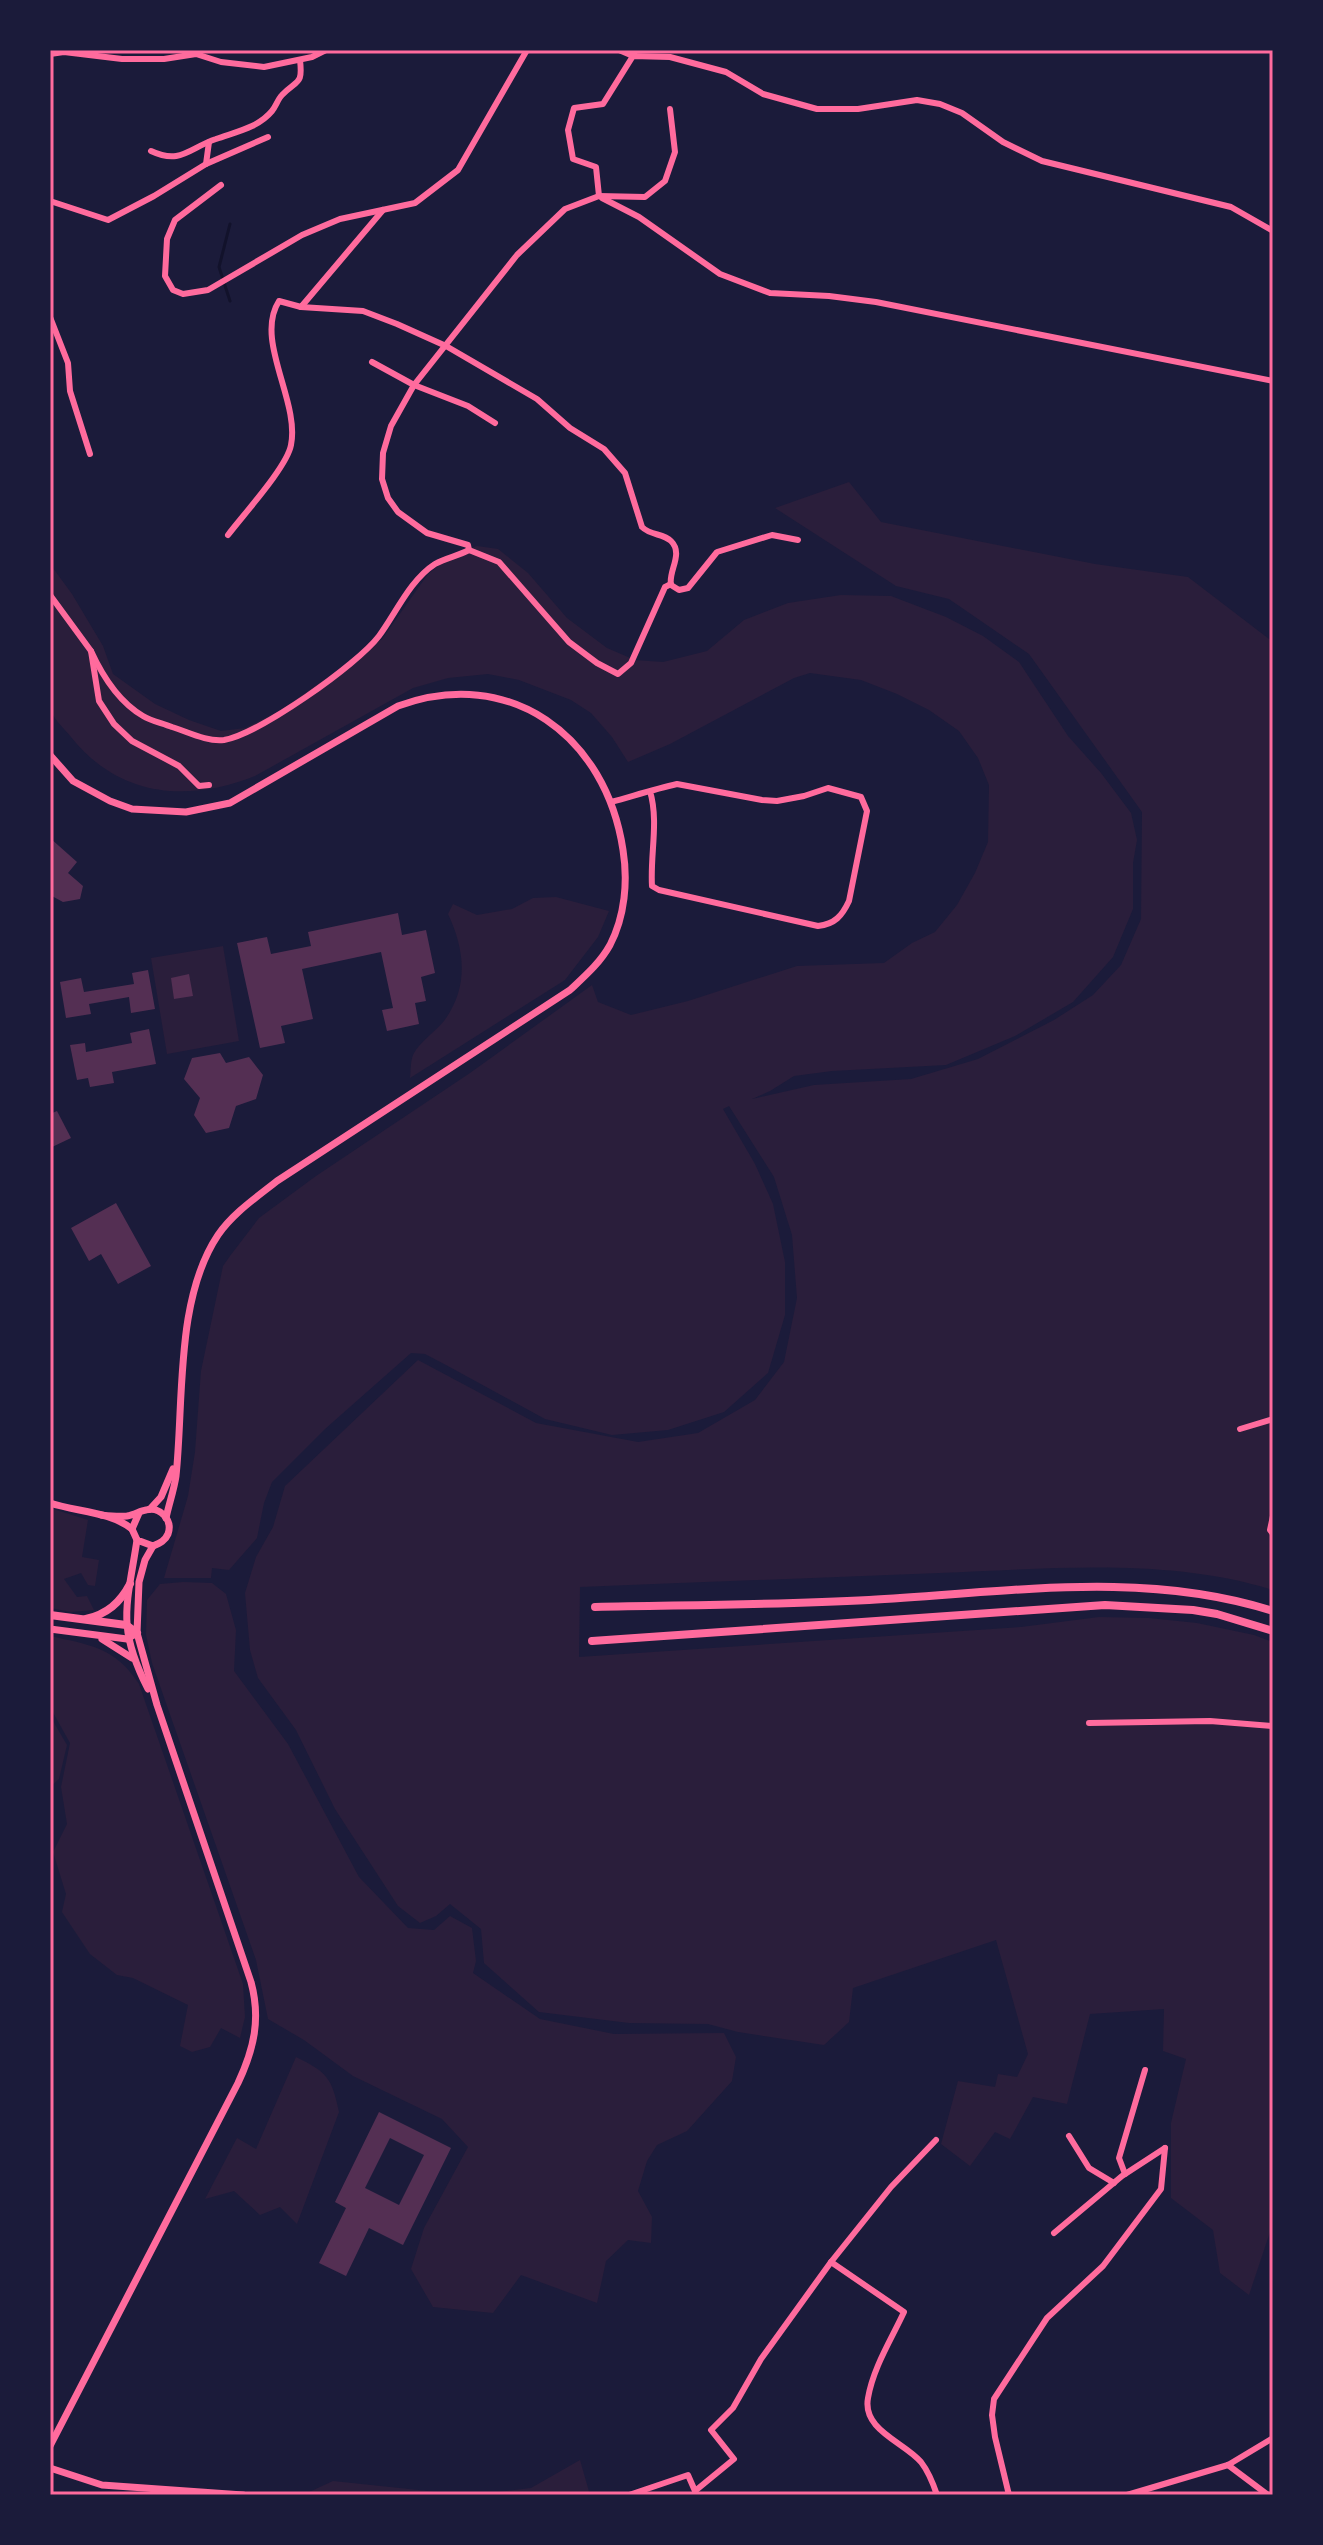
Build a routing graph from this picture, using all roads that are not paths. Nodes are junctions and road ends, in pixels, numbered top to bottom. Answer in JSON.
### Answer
{"nodes":[{"id":1,"x":326,"y":50,"type":"edge"},
{"id":2,"x":527,"y":50,"type":"edge"},
{"id":3,"x":619,"y":50,"type":"edge"},
{"id":4,"x":634,"y":53,"type":"edge"},
{"id":5,"x":50,"y":54,"type":"edge"},
{"id":6,"x":300,"y":60,"type":"junction"},
{"id":7,"x":670,"y":109,"type":"dead end"},
{"id":8,"x":268,"y":137,"type":"dead end"},
{"id":9,"x":209,"y":142,"type":"junction"},
{"id":10,"x":151,"y":151,"type":"dead end"},
{"id":11,"x":206,"y":164,"type":"junction"},
{"id":12,"x":221,"y":185,"type":"dead end"},
{"id":13,"x":599,"y":196,"type":"junction"},
{"id":14,"x":50,"y":201,"type":"edge"},
{"id":15,"x":383,"y":210,"type":"junction"},
{"id":16,"x":1273,"y":231,"type":"edge"},
{"id":17,"x":301,"y":307,"type":"junction"},
{"id":18,"x":50,"y":317,"type":"edge"},
{"id":19,"x":446,"y":346,"type":"junction"},
{"id":20,"x":372,"y":362,"type":"dead end"},
{"id":21,"x":1273,"y":381,"type":"edge"},
{"id":22,"x":414,"y":385,"type":"junction"},
{"id":23,"x":495,"y":423,"type":"dead end"},
{"id":24,"x":90,"y":454,"type":"dead end"},
{"id":25,"x":228,"y":535,"type":"dead end"},
{"id":26,"x":798,"y":540,"type":"dead end"},
{"id":27,"x":469,"y":550,"type":"junction"},
{"id":28,"x":671,"y":584,"type":"junction"},
{"id":29,"x":50,"y":595,"type":"edge"},
{"id":30,"x":91,"y":651,"type":"junction"},
{"id":31,"x":50,"y":755,"type":"edge"},
{"id":32,"x":209,"y":785,"type":"dead end"},
{"id":33,"x":650,"y":791,"type":"junction"},
{"id":34,"x":611,"y":802,"type":"junction"},
{"id":35,"x":1273,"y":1419,"type":"edge"},
{"id":36,"x":1240,"y":1429,"type":"dead end"},
{"id":37,"x":176,"y":1456,"type":"junction"},
{"id":38,"x":50,"y":1503,"type":"edge"},
{"id":39,"x":150,"y":1509,"type":"junction"},
{"id":40,"x":139,"y":1513,"type":"junction"},
{"id":41,"x":101,"y":1515,"type":"junction"},
{"id":42,"x":1273,"y":1516,"type":"edge"},
{"id":43,"x":166,"y":1518,"type":"junction"},
{"id":44,"x":132,"y":1529,"type":"junction"},
{"id":45,"x":1273,"y":1534,"type":"edge"},
{"id":46,"x":137,"y":1540,"type":"junction"},
{"id":47,"x":153,"y":1546,"type":"junction"},
{"id":48,"x":130,"y":1584,"type":"junction"},
{"id":49,"x":595,"y":1607,"type":"dead end"},
{"id":50,"x":1273,"y":1611,"type":"edge"},
{"id":51,"x":50,"y":1615,"type":"edge"},
{"id":52,"x":79,"y":1620,"type":"junction"},
{"id":53,"x":126,"y":1625,"type":"junction"},
{"id":54,"x":50,"y":1629,"type":"edge"},
{"id":55,"x":1273,"y":1631,"type":"edge"},
{"id":56,"x":137,"y":1633,"type":"junction"},
{"id":57,"x":96,"y":1636,"type":"junction"},
{"id":58,"x":127,"y":1639,"type":"junction"},
{"id":59,"x":592,"y":1641,"type":"dead end"},
{"id":60,"x":136,"y":1662,"type":"junction"},
{"id":61,"x":157,"y":1705,"type":"junction"},
{"id":62,"x":1089,"y":1723,"type":"dead end"},
{"id":63,"x":1273,"y":1726,"type":"edge"},
{"id":64,"x":1145,"y":2070,"type":"dead end"},
{"id":65,"x":1069,"y":2136,"type":"dead end"},
{"id":66,"x":936,"y":2140,"type":"dead end"},
{"id":67,"x":1125,"y":2174,"type":"junction"},
{"id":68,"x":1114,"y":2183,"type":"junction"},
{"id":69,"x":1054,"y":2233,"type":"dead end"},
{"id":70,"x":831,"y":2262,"type":"junction"},
{"id":71,"x":1273,"y":2438,"type":"edge"},
{"id":72,"x":50,"y":2446,"type":"edge"},
{"id":73,"x":1228,"y":2465,"type":"junction"},
{"id":74,"x":50,"y":2468,"type":"edge"},
{"id":75,"x":243,"y":2495,"type":"edge"},
{"id":76,"x":629,"y":2495,"type":"edge"},
{"id":77,"x":937,"y":2495,"type":"edge"},
{"id":78,"x":1009,"y":2495,"type":"edge"},
{"id":79,"x":1127,"y":2495,"type":"edge"},
{"id":80,"x":1268,"y":2495,"type":"edge"}],
"edges":[{"from":1,"to":6,"type":"street"},
{"from":2,"to":15,"type":"street"},
{"from":3,"to":4,"type":"street"},
{"from":4,"to":13,"type":"street"},
{"from":4,"to":16,"type":"street"},
{"from":5,"to":6,"type":"street"},
{"from":6,"to":9,"type":"street"},
{"from":7,"to":13,"type":"street"},
{"from":8,"to":11,"type":"street"},
{"from":9,"to":10,"type":"street"},
{"from":9,"to":11,"type":"street"},
{"from":11,"to":14,"type":"street"},
{"from":12,"to":15,"type":"street"},
{"from":13,"to":19,"type":"street"},
{"from":13,"to":21,"type":"street"},
{"from":15,"to":17,"type":"street"},
{"from":17,"to":19,"type":"street"},
{"from":17,"to":25,"type":"street"},
{"from":18,"to":24,"type":"street"},
{"from":19,"to":22,"type":"street"},
{"from":19,"to":28,"type":"street"},
{"from":20,"to":22,"type":"street"},
{"from":22,"to":23,"type":"street"},
{"from":22,"to":27,"type":"street"},
{"from":26,"to":28,"type":"street"},
{"from":27,"to":28,"type":"street"},
{"from":27,"to":30,"type":"street"},
{"from":29,"to":30,"type":"street"},
{"from":30,"to":32,"type":"street"},
{"from":31,"to":34,"type":"street"},
{"from":33,"to":33,"type":"street"},
{"from":33,"to":34,"type":"street"},
{"from":34,"to":37,"type":"street"},
{"from":35,"to":36,"type":"street"},
{"from":37,"to":39,"type":"street"},
{"from":37,"to":43,"type":"street"},
{"from":38,"to":41,"type":"street"},
{"from":39,"to":40,"type":"street"},
{"from":39,"to":43,"type":"street"},
{"from":40,"to":41,"type":"street"},
{"from":40,"to":44,"type":"street"},
{"from":41,"to":44,"type":"street"},
{"from":42,"to":45,"type":"street"},
{"from":43,"to":47,"type":"street"},
{"from":44,"to":46,"type":"street"},
{"from":46,"to":47,"type":"street"},
{"from":46,"to":48,"type":"street"},
{"from":47,"to":56,"type":"street"},
{"from":48,"to":52,"type":"main road"},
{"from":48,"to":53,"type":"street"},
{"from":49,"to":50,"type":"main road"},
{"from":51,"to":52,"type":"main road"},
{"from":52,"to":53,"type":"main road"},
{"from":53,"to":56,"type":"main road"},
{"from":53,"to":58,"type":"street"},
{"from":54,"to":57,"type":"street"},
{"from":55,"to":59,"type":"main road"},
{"from":56,"to":58,"type":"street"},
{"from":56,"to":61,"type":"street"},
{"from":57,"to":58,"type":"street"},
{"from":57,"to":60,"type":"street"},
{"from":58,"to":60,"type":"street"},
{"from":60,"to":61,"type":"street"},
{"from":61,"to":72,"type":"street"},
{"from":62,"to":63,"type":"street"},
{"from":64,"to":67,"type":"street"},
{"from":65,"to":68,"type":"street"},
{"from":66,"to":70,"type":"street"},
{"from":67,"to":68,"type":"street"},
{"from":67,"to":78,"type":"street"},
{"from":68,"to":69,"type":"street"},
{"from":70,"to":76,"type":"street"},
{"from":70,"to":77,"type":"street"},
{"from":71,"to":73,"type":"street"},
{"from":73,"to":79,"type":"street"},
{"from":73,"to":80,"type":"street"},
{"from":74,"to":75,"type":"street"}]}
